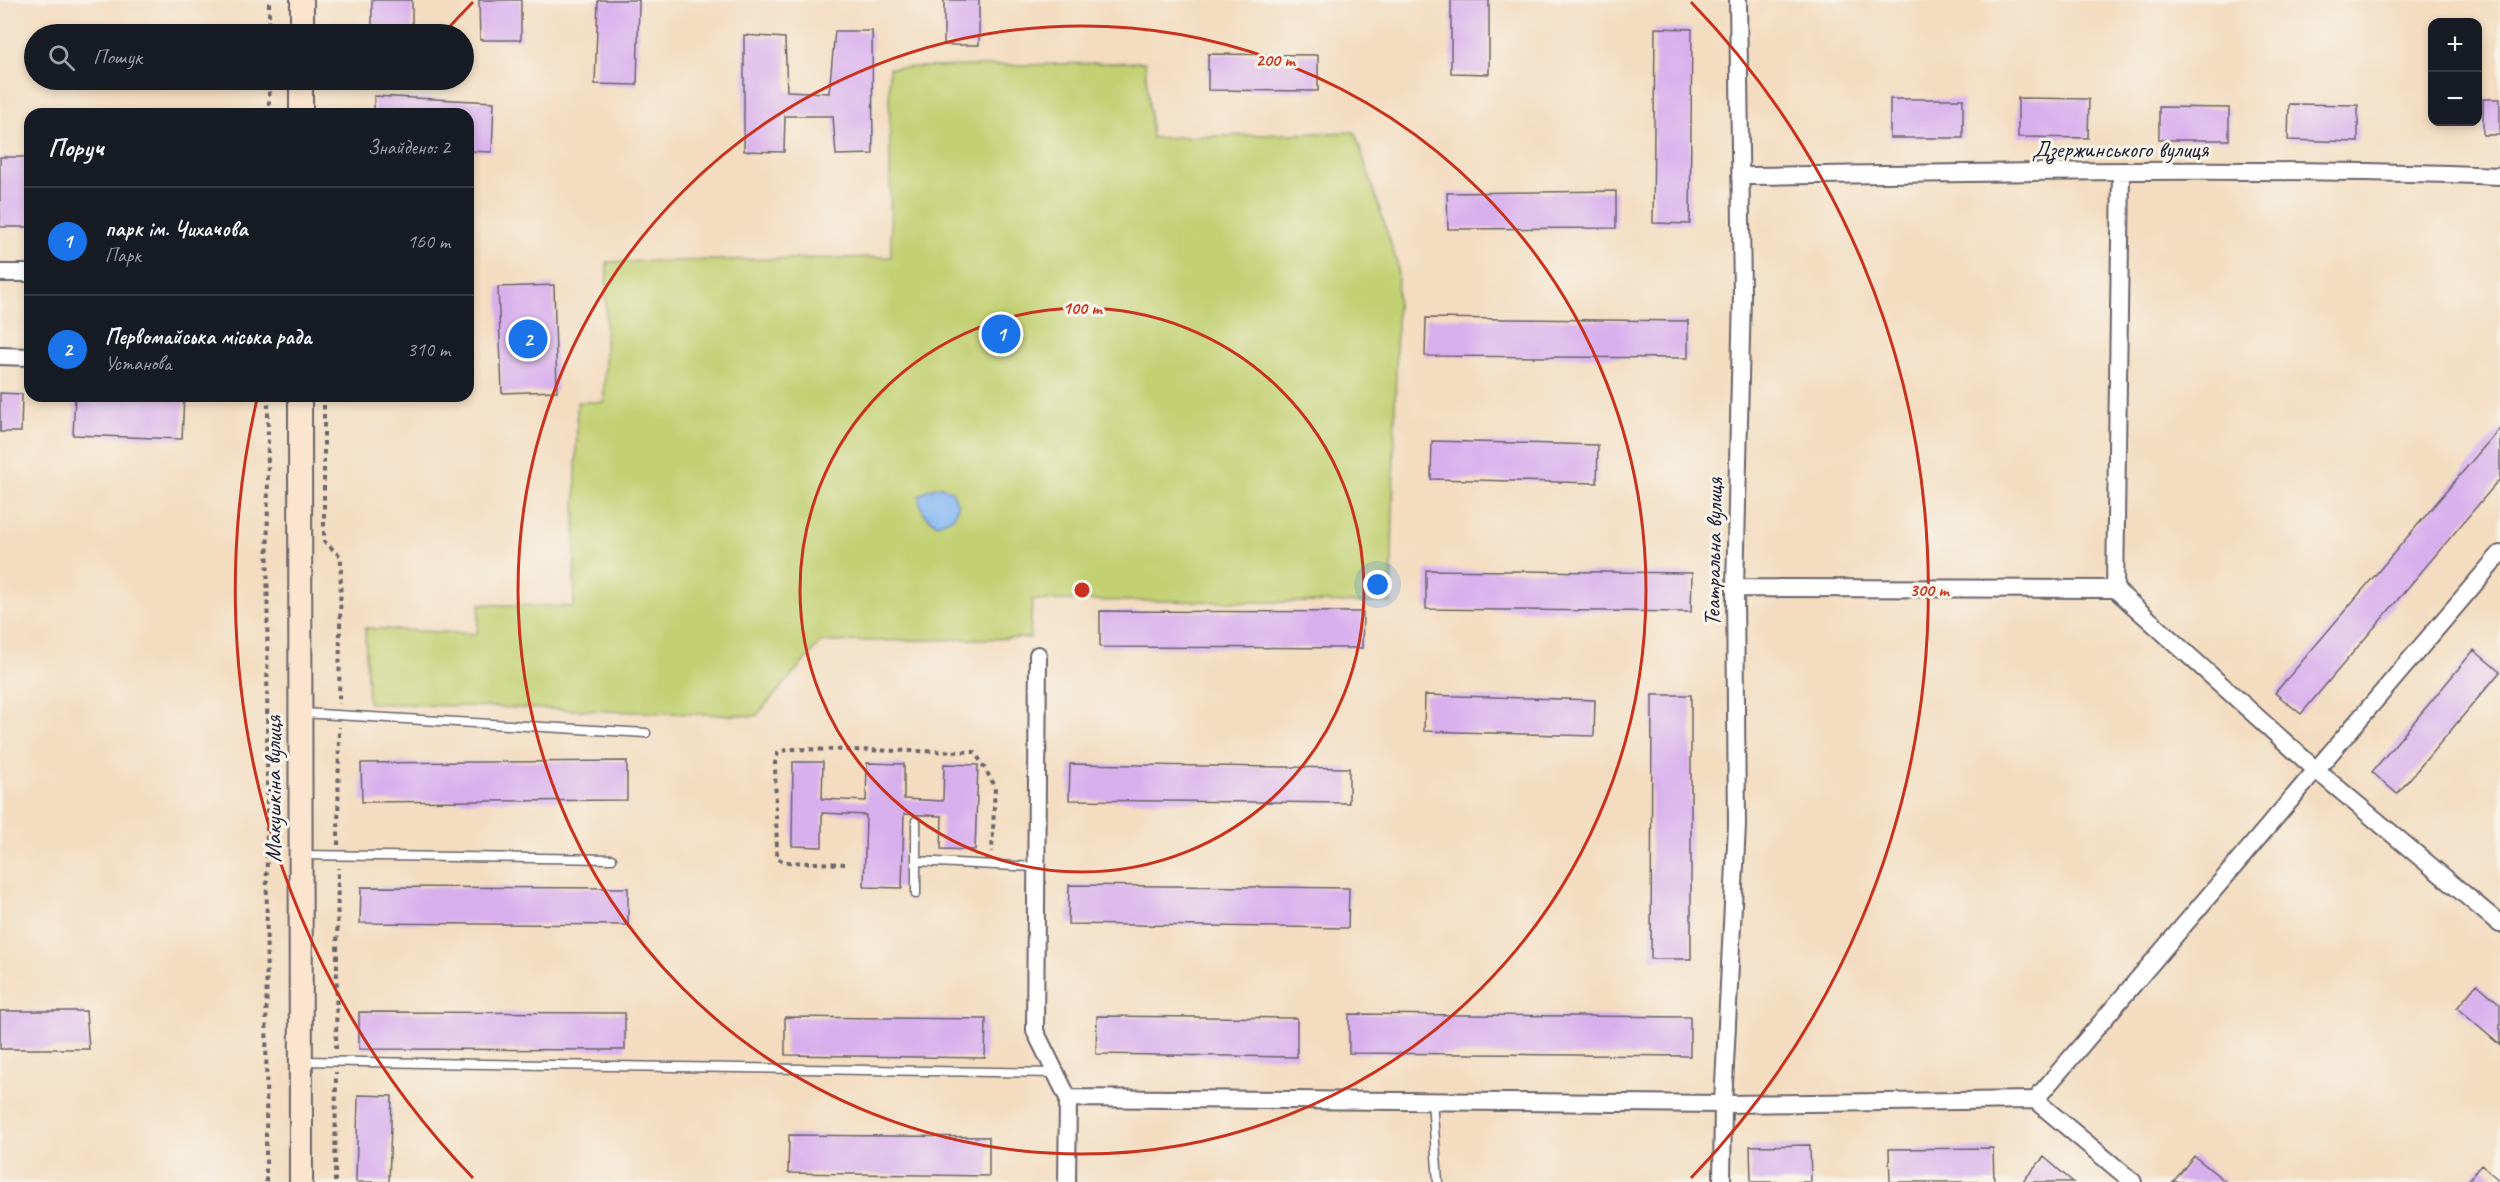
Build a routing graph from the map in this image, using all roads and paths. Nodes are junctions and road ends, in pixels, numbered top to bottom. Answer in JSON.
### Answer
{"nodes":[{"id":1,"x":269,"y":0,"type":"edge"},
{"id":2,"x":302,"y":0,"type":"edge"},
{"id":3,"x":1738,"y":0,"type":"edge"},
{"id":4,"x":269,"y":24,"type":"edge"},
{"id":5,"x":302,"y":24,"type":"edge"},
{"id":6,"x":269,"y":90,"type":"edge"},
{"id":7,"x":301,"y":90,"type":"edge"},
{"id":8,"x":269,"y":108,"type":"edge"},
{"id":9,"x":301,"y":108,"type":"edge"},
{"id":10,"x":2121,"y":172,"type":"junction"},
{"id":11,"x":1740,"y":176,"type":"junction"},
{"id":12,"x":2500,"y":176,"type":"edge"},
{"id":13,"x":0,"y":273,"type":"edge"},
{"id":14,"x":24,"y":273,"type":"edge"},
{"id":15,"x":0,"y":356,"type":"edge"},
{"id":16,"x":24,"y":357,"type":"edge"},
{"id":17,"x":268,"y":402,"type":"edge"},
{"id":18,"x":300,"y":402,"type":"edge"},
{"id":19,"x":324,"y":402,"type":"edge"},
{"id":20,"x":2500,"y":554,"type":"edge"},
{"id":21,"x":1735,"y":588,"type":"junction"},
{"id":22,"x":2115,"y":589,"type":"junction"},
{"id":23,"x":1038,"y":655,"type":"dead end"},
{"id":24,"x":300,"y":713,"type":"junction"},
{"id":25,"x":339,"y":715,"type":"junction"},
{"id":26,"x":646,"y":733,"type":"dead end"},
{"id":27,"x":2316,"y":770,"type":"junction"},
{"id":28,"x":916,"y":821,"type":"dead end"},
{"id":29,"x":300,"y":855,"type":"junction"},
{"id":30,"x":338,"y":855,"type":"junction"},
{"id":31,"x":612,"y":859,"type":"dead end"},
{"id":32,"x":916,"y":861,"type":"junction"},
{"id":33,"x":845,"y":864,"type":"dead end"},
{"id":34,"x":991,"y":865,"type":"junction"},
{"id":35,"x":1036,"y":867,"type":"junction"},
{"id":36,"x":916,"y":894,"type":"dead end"},
{"id":37,"x":2500,"y":924,"type":"edge"},
{"id":38,"x":300,"y":1061,"type":"junction"},
{"id":39,"x":336,"y":1063,"type":"junction"},
{"id":40,"x":1056,"y":1073,"type":"junction"},
{"id":41,"x":1068,"y":1098,"type":"junction"},
{"id":42,"x":2036,"y":1100,"type":"junction"},
{"id":43,"x":1432,"y":1101,"type":"junction"},
{"id":44,"x":1723,"y":1104,"type":"junction"},
{"id":45,"x":266,"y":1182,"type":"edge"},
{"id":46,"x":301,"y":1182,"type":"edge"},
{"id":47,"x":335,"y":1182,"type":"edge"},
{"id":48,"x":1067,"y":1182,"type":"edge"},
{"id":49,"x":1438,"y":1182,"type":"edge"},
{"id":50,"x":1722,"y":1182,"type":"edge"},
{"id":51,"x":2133,"y":1182,"type":"edge"}],
"edges":[{"from":1,"to":4,"type":"path"},
{"from":2,"to":5,"type":"street"},
{"from":3,"to":11,"type":"street","name":"Театральна вулиця"},
{"from":6,"to":8,"type":"path"},
{"from":7,"to":9,"type":"street"},
{"from":10,"to":11,"type":"street","name":"Дзержинського вулиця"},
{"from":10,"to":12,"type":"street","name":"Дзержинського вулиця"},
{"from":10,"to":22,"type":"street"},
{"from":11,"to":21,"type":"street","name":"Театральна вулиця"},
{"from":13,"to":14,"type":"street"},
{"from":15,"to":16,"type":"street"},
{"from":17,"to":45,"type":"path"},
{"from":18,"to":24,"type":"street","name":"Макушкіна вулиця"},
{"from":19,"to":25,"type":"path"},
{"from":20,"to":27,"type":"street"},
{"from":21,"to":22,"type":"street"},
{"from":21,"to":44,"type":"street","name":"Театральна вулиця"},
{"from":22,"to":27,"type":"street"},
{"from":23,"to":35,"type":"street"},
{"from":24,"to":25,"type":"lane"},
{"from":24,"to":29,"type":"street","name":"Макушкіна вулиця"},
{"from":25,"to":26,"type":"lane"},
{"from":25,"to":30,"type":"path"},
{"from":27,"to":37,"type":"street"},
{"from":27,"to":42,"type":"street"},
{"from":28,"to":32,"type":"lane"},
{"from":29,"to":30,"type":"lane"},
{"from":29,"to":38,"type":"street","name":"Макушкіна вулиця"},
{"from":30,"to":31,"type":"lane"},
{"from":30,"to":39,"type":"path"},
{"from":32,"to":34,"type":"lane"},
{"from":32,"to":36,"type":"lane"},
{"from":33,"to":34,"type":"path"},
{"from":34,"to":35,"type":"lane"},
{"from":35,"to":40,"type":"street"},
{"from":38,"to":39,"type":"lane"},
{"from":38,"to":46,"type":"street","name":"Макушкіна вулиця"},
{"from":39,"to":40,"type":"lane"},
{"from":39,"to":47,"type":"path"},
{"from":40,"to":41,"type":"street"},
{"from":41,"to":43,"type":"street"},
{"from":41,"to":48,"type":"street"},
{"from":42,"to":44,"type":"street"},
{"from":42,"to":51,"type":"street"},
{"from":43,"to":44,"type":"street"},
{"from":43,"to":49,"type":"lane"},
{"from":44,"to":50,"type":"street","name":"Театральна вулиця"}]}
